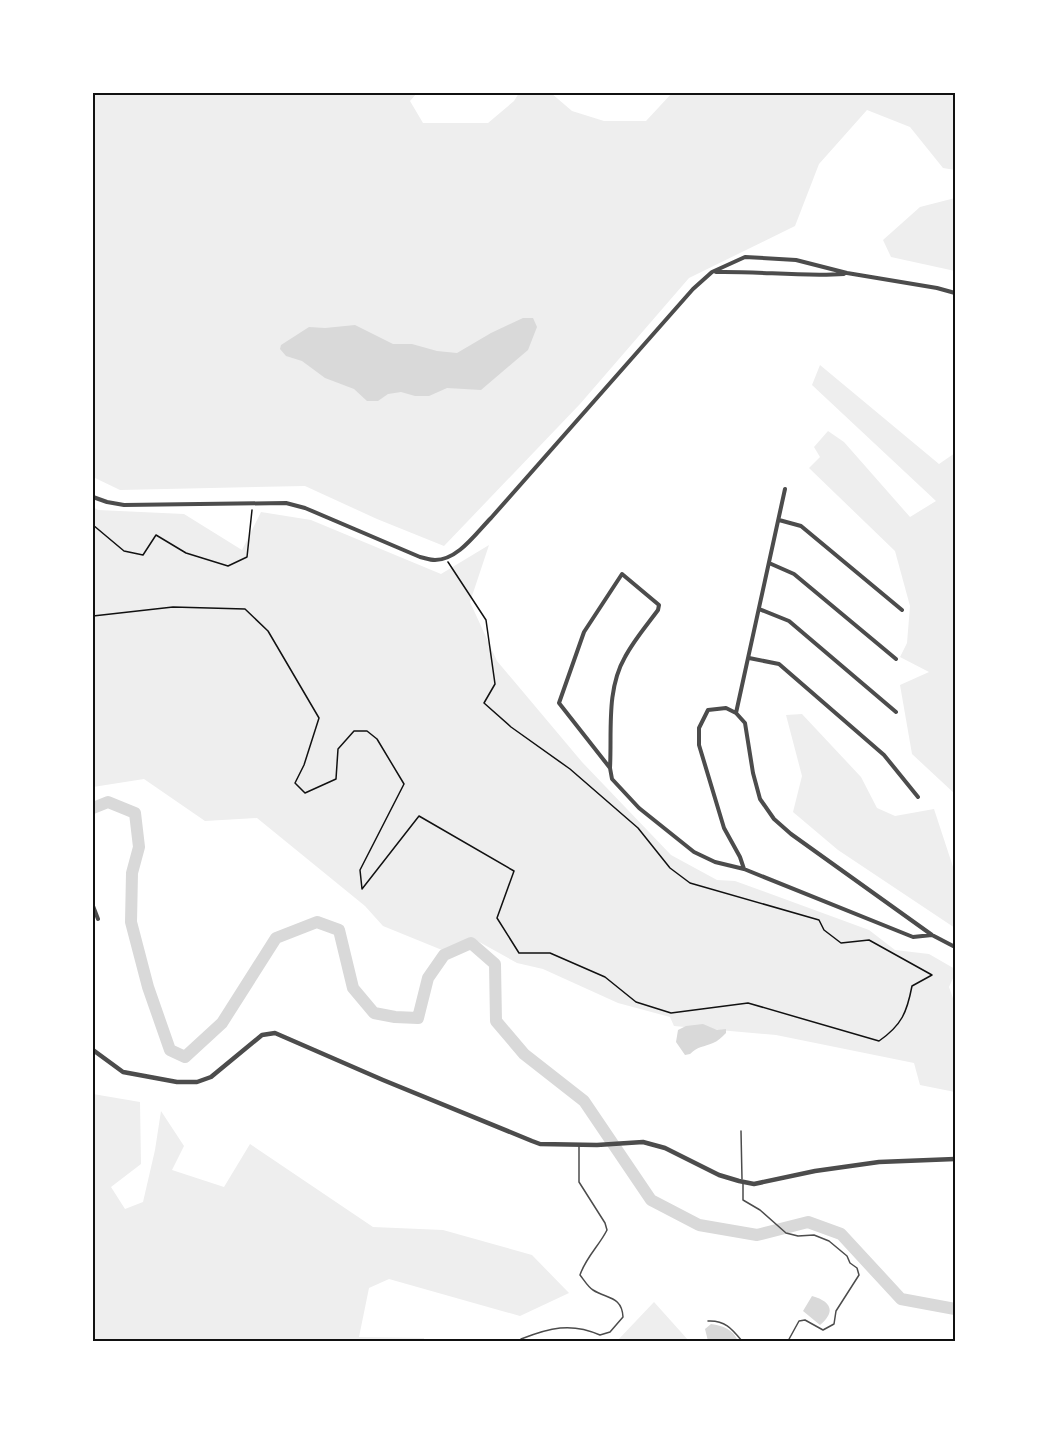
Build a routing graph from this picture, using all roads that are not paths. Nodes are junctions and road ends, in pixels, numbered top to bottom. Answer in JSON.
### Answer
{"nodes":[{"id":1,"x":712,"y":272,"type":"junction"},
{"id":2,"x":847,"y":273,"type":"junction"},
{"id":3,"x":955,"y":293,"type":"edge"},
{"id":4,"x":785,"y":489,"type":"dead end"},
{"id":5,"x":93,"y":497,"type":"edge"},
{"id":6,"x":778,"y":520,"type":"junction"},
{"id":7,"x":769,"y":563,"type":"junction"},
{"id":8,"x":759,"y":609,"type":"junction"},
{"id":9,"x":902,"y":610,"type":"dead end"},
{"id":10,"x":749,"y":658,"type":"junction"},
{"id":11,"x":897,"y":659,"type":"dead end"},
{"id":12,"x":896,"y":712,"type":"dead end"},
{"id":13,"x":736,"y":713,"type":"junction"},
{"id":14,"x":610,"y":768,"type":"junction"},
{"id":15,"x":918,"y":797,"type":"dead end"},
{"id":16,"x":744,"y":869,"type":"junction"},
{"id":17,"x":93,"y":906,"type":"edge"},
{"id":18,"x":98,"y":920,"type":"dead end"},
{"id":19,"x":932,"y":935,"type":"junction"},
{"id":20,"x":955,"y":947,"type":"edge"},
{"id":21,"x":93,"y":1050,"type":"edge"},
{"id":22,"x":741,"y":1131,"type":"dead end"},
{"id":23,"x":579,"y":1145,"type":"junction"},
{"id":24,"x":955,"y":1159,"type":"edge"},
{"id":25,"x":742,"y":1182,"type":"junction"},
{"id":26,"x":708,"y":1320,"type":"dead end"},
{"id":27,"x":520,"y":1341,"type":"edge"},
{"id":28,"x":742,"y":1341,"type":"edge"},
{"id":29,"x":788,"y":1341,"type":"edge"}],
"edges":[{"from":1,"to":2,"type":"street"},
{"from":1,"to":2,"type":"street"},
{"from":1,"to":5,"type":"street"},
{"from":2,"to":3,"type":"street"},
{"from":4,"to":6,"type":"street"},
{"from":6,"to":7,"type":"street"},
{"from":6,"to":9,"type":"street"},
{"from":7,"to":8,"type":"street"},
{"from":7,"to":11,"type":"street"},
{"from":8,"to":10,"type":"street"},
{"from":8,"to":12,"type":"street"},
{"from":10,"to":13,"type":"street"},
{"from":10,"to":15,"type":"street"},
{"from":13,"to":16,"type":"street"},
{"from":13,"to":19,"type":"street"},
{"from":14,"to":14,"type":"street"},
{"from":14,"to":16,"type":"street"},
{"from":16,"to":19,"type":"street"},
{"from":17,"to":18,"type":"street"},
{"from":19,"to":20,"type":"street"},
{"from":21,"to":23,"type":"street"},
{"from":22,"to":25,"type":"lane"},
{"from":23,"to":25,"type":"street"},
{"from":23,"to":27,"type":"lane"},
{"from":24,"to":25,"type":"street"},
{"from":25,"to":29,"type":"lane"},
{"from":26,"to":28,"type":"lane"}]}
